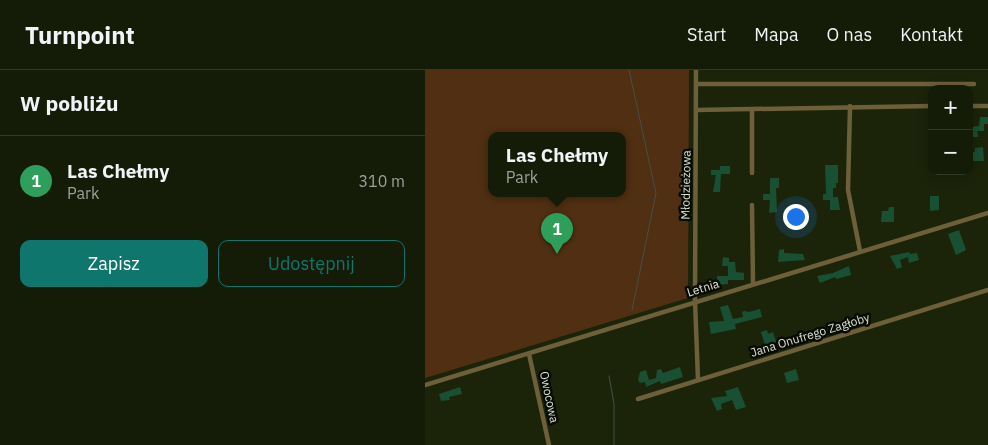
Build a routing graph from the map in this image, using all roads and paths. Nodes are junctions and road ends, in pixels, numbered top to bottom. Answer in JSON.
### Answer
{"nodes":[{"id":1,"x":696,"y":70,"type":"edge"},
{"id":2,"x":696,"y":84,"type":"junction"},
{"id":3,"x":974,"y":84,"type":"dead end"},
{"id":4,"x":850,"y":106,"type":"junction"},
{"id":5,"x":928,"y":106,"type":"edge"},
{"id":6,"x":973,"y":106,"type":"edge"},
{"id":7,"x":988,"y":106,"type":"edge"},
{"id":8,"x":696,"y":110,"type":"junction"},
{"id":9,"x":752,"y":110,"type":"junction"},
{"id":10,"x":753,"y":173,"type":"dead end"},
{"id":11,"x":752,"y":205,"type":"dead end"},
{"id":12,"x":988,"y":213,"type":"edge"},
{"id":13,"x":860,"y":251,"type":"junction"},
{"id":14,"x":753,"y":284,"type":"junction"},
{"id":15,"x":988,"y":290,"type":"edge"},
{"id":16,"x":695,"y":301,"type":"junction"},
{"id":17,"x":529,"y":354,"type":"junction"},
{"id":18,"x":698,"y":380,"type":"junction"},
{"id":19,"x":425,"y":385,"type":"edge"},
{"id":20,"x":639,"y":399,"type":"dead end"},
{"id":21,"x":549,"y":445,"type":"edge"}],
"edges":[{"from":1,"to":2,"type":"street","name":"Młodzieżowa"},
{"from":2,"to":3,"type":"street"},
{"from":2,"to":8,"type":"street","name":"Młodzieżowa"},
{"from":4,"to":5,"type":"street"},
{"from":4,"to":9,"type":"street"},
{"from":4,"to":13,"type":"street"},
{"from":6,"to":7,"type":"street"},
{"from":8,"to":9,"type":"street"},
{"from":8,"to":16,"type":"street","name":"Młodzieżowa"},
{"from":9,"to":10,"type":"street"},
{"from":11,"to":14,"type":"street"},
{"from":12,"to":13,"type":"street","name":"Letnia"},
{"from":13,"to":14,"type":"street","name":"Letnia"},
{"from":14,"to":16,"type":"street","name":"Letnia"},
{"from":15,"to":18,"type":"street","name":"Jana Onufrego Zagłoby"},
{"from":16,"to":17,"type":"street","name":"Letnia"},
{"from":16,"to":18,"type":"street","name":"Młodzieżowa"},
{"from":17,"to":19,"type":"street","name":"Letnia"},
{"from":17,"to":21,"type":"street","name":"Owocowa"},
{"from":18,"to":20,"type":"street","name":"Jana Onufrego Zagłoby"}]}
